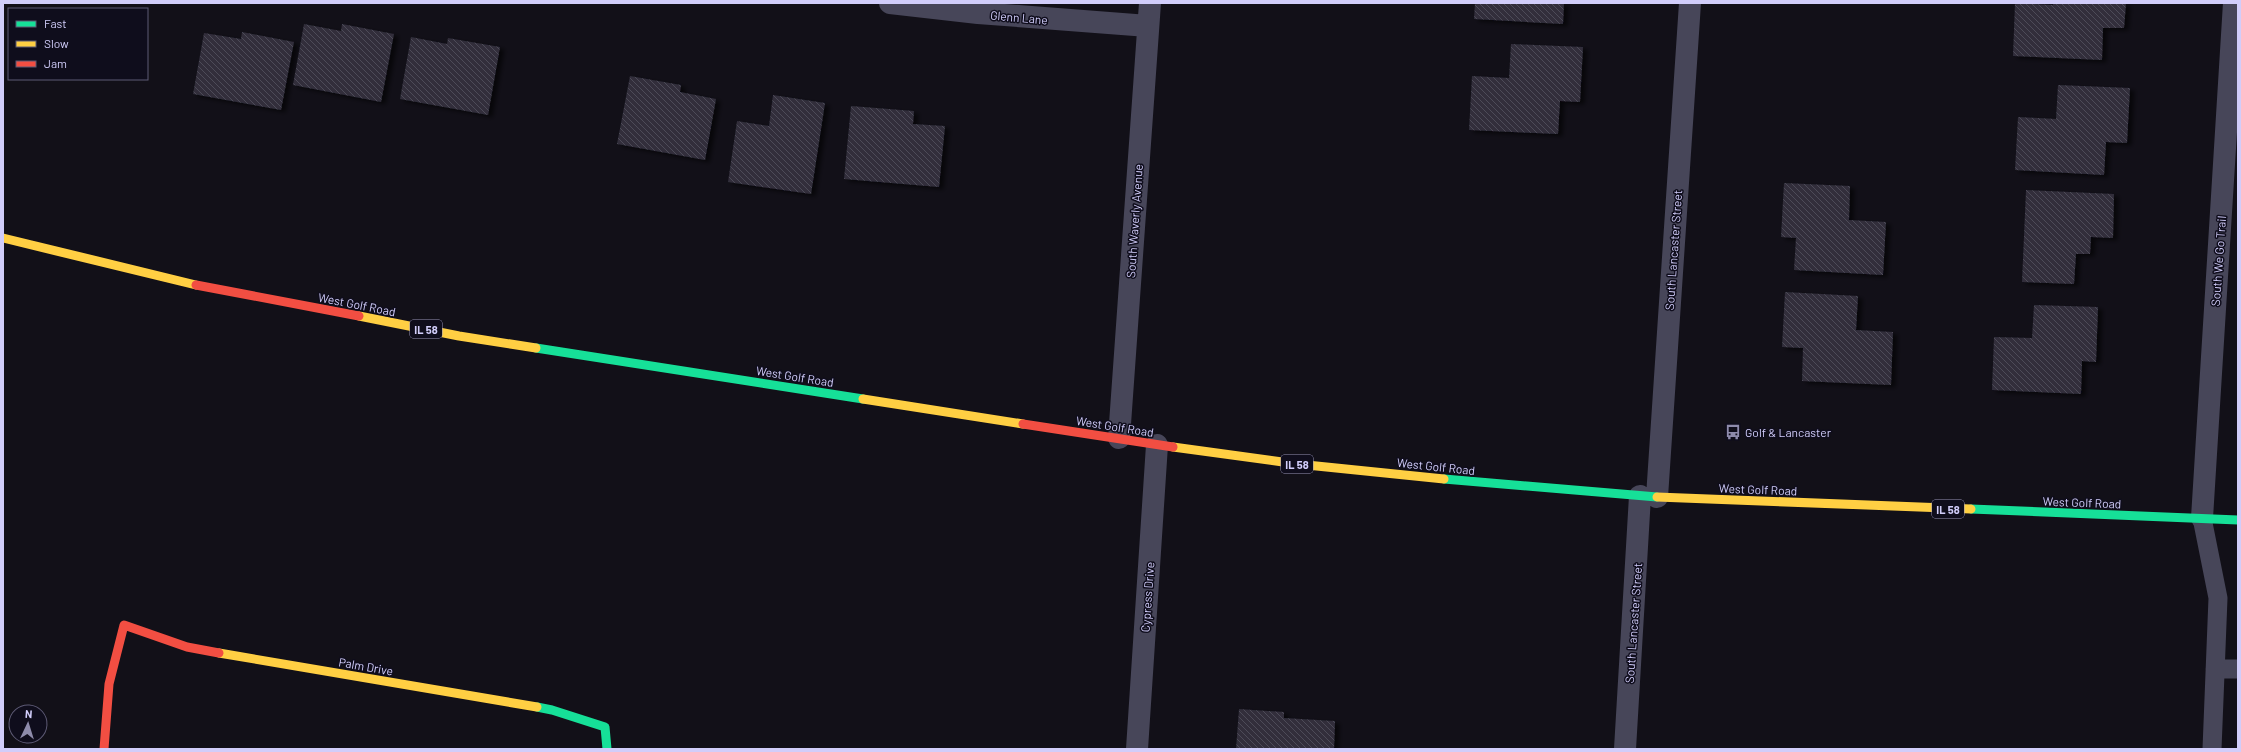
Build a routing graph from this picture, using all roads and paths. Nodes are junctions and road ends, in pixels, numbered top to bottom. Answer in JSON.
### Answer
{"nodes":[{"id":1,"x":890,"y":3,"type":"edge"},
{"id":2,"x":1150,"y":3,"type":"edge"},
{"id":3,"x":1690,"y":3,"type":"edge"},
{"id":4,"x":2234,"y":3,"type":"edge"},
{"id":5,"x":1148,"y":26,"type":"junction"},
{"id":6,"x":3,"y":238,"type":"edge"},
{"id":7,"x":1119,"y":438,"type":"junction"},
{"id":8,"x":1157,"y":445,"type":"junction"},
{"id":9,"x":1649,"y":497,"type":"junction"},
{"id":10,"x":2202,"y":518,"type":"junction"},
{"id":11,"x":2238,"y":520,"type":"edge"},
{"id":12,"x":2215,"y":669,"type":"junction"},
{"id":13,"x":2238,"y":669,"type":"edge"},
{"id":14,"x":104,"y":749,"type":"edge"},
{"id":15,"x":607,"y":749,"type":"edge"},
{"id":16,"x":1137,"y":749,"type":"edge"},
{"id":17,"x":1625,"y":749,"type":"edge"},
{"id":18,"x":2212,"y":749,"type":"edge"}],
"edges":[{"from":1,"to":5,"type":"street","name":"Glenn Lane"},
{"from":2,"to":5,"type":"street","name":"South Waverly Avenue"},
{"from":3,"to":9,"type":"street","name":"South Lancaster Street"},
{"from":4,"to":10,"type":"street","name":"South We Go Trail"},
{"from":5,"to":7,"type":"street","name":"South Waverly Avenue"},
{"from":6,"to":7,"type":"main road","name":"West Golf Road","number":"IL 58"},
{"from":7,"to":8,"type":"main road","name":"West Golf Road","number":"IL 58"},
{"from":8,"to":9,"type":"main road","name":"West Golf Road","number":"IL 58"},
{"from":8,"to":16,"type":"street","name":"Cypress Drive"},
{"from":9,"to":10,"type":"main road","name":"West Golf Road","number":"IL 58"},
{"from":9,"to":17,"type":"street","name":"South Lancaster Street"},
{"from":10,"to":11,"type":"main road","name":"West Golf Road","number":"IL 58"},
{"from":10,"to":12,"type":"lane"},
{"from":12,"to":13,"type":"lane"},
{"from":12,"to":18,"type":"lane"},
{"from":14,"to":15,"type":"main road","name":"Palm Drive"}]}
